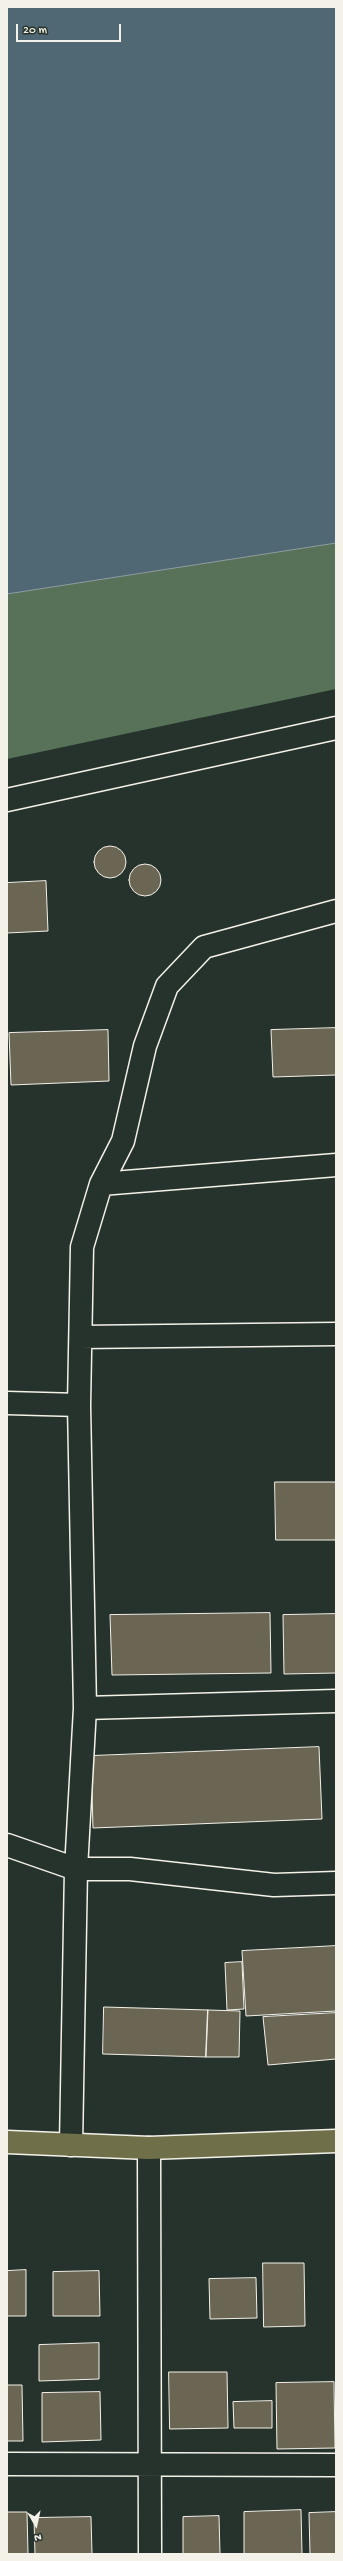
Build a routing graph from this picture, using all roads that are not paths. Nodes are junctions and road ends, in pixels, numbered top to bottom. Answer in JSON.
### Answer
{"nodes":[{"id":1,"x":336,"y":728,"type":"edge"},
{"id":2,"x":7,"y":800,"type":"edge"},
{"id":3,"x":336,"y":911,"type":"edge"},
{"id":4,"x":336,"y":1165,"type":"edge"},
{"id":5,"x":101,"y":1184,"type":"junction"},
{"id":6,"x":336,"y":1334,"type":"edge"},
{"id":7,"x":81,"y":1337,"type":"junction"},
{"id":8,"x":7,"y":1403,"type":"edge"},
{"id":9,"x":79,"y":1405,"type":"junction"},
{"id":10,"x":336,"y":1701,"type":"edge"},
{"id":11,"x":85,"y":1708,"type":"junction"},
{"id":12,"x":7,"y":1845,"type":"edge"},
{"id":13,"x":76,"y":1870,"type":"junction"},
{"id":14,"x":336,"y":1883,"type":"edge"},
{"id":15,"x":336,"y":2141,"type":"edge"},
{"id":16,"x":7,"y":2142,"type":"edge"},
{"id":17,"x":71,"y":2145,"type":"junction"},
{"id":18,"x":149,"y":2148,"type":"junction"},
{"id":19,"x":149,"y":2463,"type":"junction"},
{"id":20,"x":7,"y":2464,"type":"edge"},
{"id":21,"x":336,"y":2466,"type":"edge"},
{"id":22,"x":150,"y":2554,"type":"edge"}],
"edges":[{"from":1,"to":2,"type":"street"},
{"from":3,"to":5,"type":"street"},
{"from":4,"to":5,"type":"street"},
{"from":5,"to":7,"type":"street"},
{"from":6,"to":7,"type":"street"},
{"from":7,"to":9,"type":"street"},
{"from":8,"to":9,"type":"street"},
{"from":9,"to":11,"type":"street"},
{"from":10,"to":11,"type":"street"},
{"from":11,"to":13,"type":"street"},
{"from":12,"to":13,"type":"street"},
{"from":13,"to":14,"type":"street"},
{"from":13,"to":17,"type":"street"},
{"from":15,"to":18,"type":"main road"},
{"from":16,"to":17,"type":"main road"},
{"from":17,"to":18,"type":"main road"},
{"from":18,"to":19,"type":"street"},
{"from":19,"to":20,"type":"street"},
{"from":19,"to":21,"type":"street"},
{"from":19,"to":22,"type":"street"}]}
